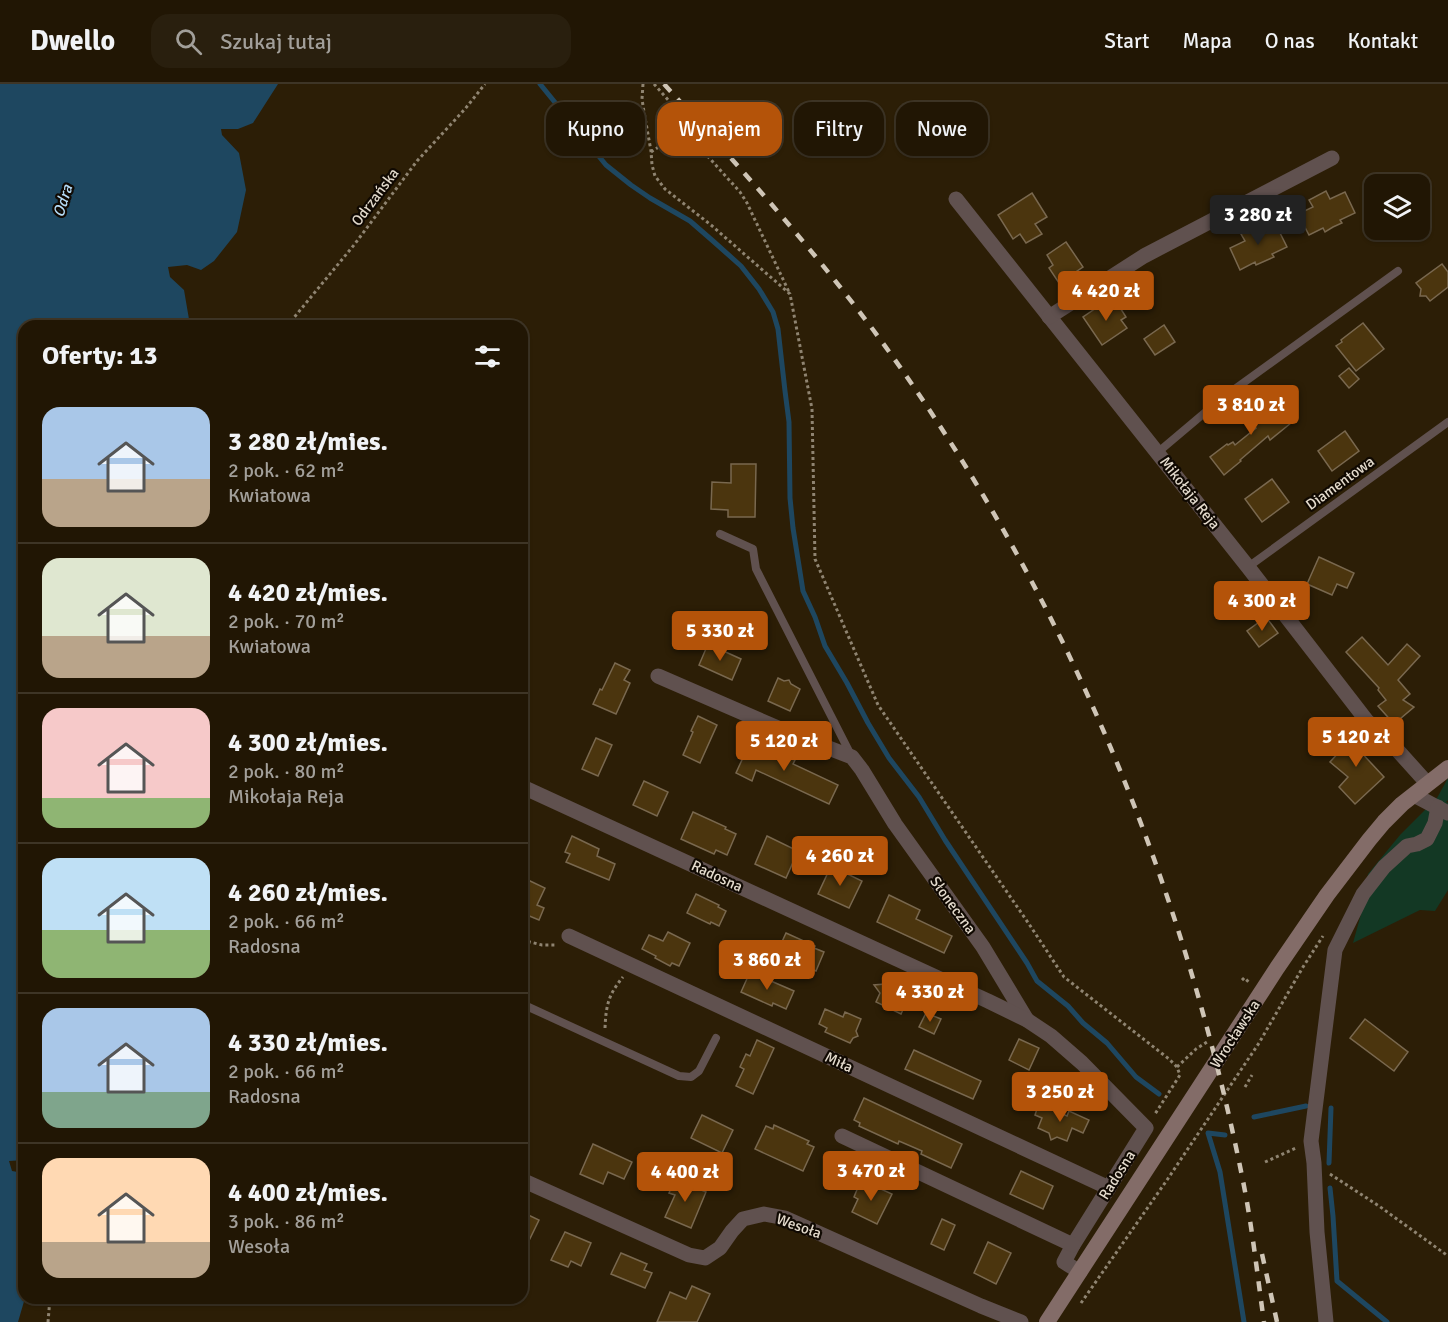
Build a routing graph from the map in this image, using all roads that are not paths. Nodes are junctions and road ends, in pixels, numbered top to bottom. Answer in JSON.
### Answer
{"nodes":[{"id":1,"x":1332,"y":158,"type":"dead end"},
{"id":2,"x":956,"y":199,"type":"dead end"},
{"id":3,"x":1398,"y":271,"type":"dead end"},
{"id":4,"x":1049,"y":316,"type":"junction"},
{"id":5,"x":1448,"y":422,"type":"edge"},
{"id":6,"x":1157,"y":453,"type":"junction"},
{"id":7,"x":720,"y":534,"type":"dead end"},
{"id":8,"x":1248,"y":567,"type":"junction"},
{"id":9,"x":658,"y":676,"type":"dead end"},
{"id":10,"x":852,"y":757,"type":"junction"},
{"id":11,"x":1448,"y":768,"type":"edge"},
{"id":12,"x":1427,"y":783,"type":"junction"},
{"id":13,"x":528,"y":789,"type":"edge"},
{"id":14,"x":1414,"y":795,"type":"junction"},
{"id":15,"x":1443,"y":810,"type":"edge"},
{"id":16,"x":576,"y":939,"type":"road end"},
{"id":17,"x":528,"y":1007,"type":"edge"},
{"id":18,"x":1027,"y":1020,"type":"junction"},
{"id":19,"x":716,"y":1038,"type":"dead end"},
{"id":20,"x":842,"y":1136,"type":"dead end"},
{"id":21,"x":528,"y":1183,"type":"edge"},
{"id":22,"x":1109,"y":1188,"type":"junction"},
{"id":23,"x":1073,"y":1245,"type":"junction"},
{"id":24,"x":1080,"y":1272,"type":"junction"},
{"id":25,"x":1021,"y":1322,"type":"edge"},
{"id":26,"x":1047,"y":1322,"type":"edge"},
{"id":27,"x":1326,"y":1322,"type":"edge"}],
"edges":[{"from":1,"to":4,"type":"street"},
{"from":2,"to":4,"type":"street","name":"Mikołaja Reja"},
{"from":3,"to":6,"type":"lane"},
{"from":4,"to":6,"type":"street","name":"Mikołaja Reja"},
{"from":5,"to":8,"type":"lane","name":"Diamentowa"},
{"from":6,"to":8,"type":"street","name":"Mikołaja Reja"},
{"from":7,"to":10,"type":"lane"},
{"from":8,"to":12,"type":"street","name":"Mikołaja Reja"},
{"from":9,"to":10,"type":"street"},
{"from":10,"to":18,"type":"street","name":"Słoneczna"},
{"from":11,"to":12,"type":"main road","name":"Wrocławska"},
{"from":12,"to":14,"type":"main road","name":"Wrocławska"},
{"from":13,"to":18,"type":"street","name":"Radosna"},
{"from":14,"to":15,"type":"street"},
{"from":14,"to":24,"type":"main road","name":"Wrocławska"},
{"from":15,"to":27,"type":"street"},
{"from":16,"to":22,"type":"street","name":"Miła"},
{"from":17,"to":19,"type":"lane"},
{"from":18,"to":22,"type":"street","name":"Radosna"},
{"from":20,"to":23,"type":"street"},
{"from":21,"to":25,"type":"street","name":"Wesoła"},
{"from":22,"to":23,"type":"street","name":"Radosna"},
{"from":23,"to":24,"type":"street"},
{"from":24,"to":26,"type":"main road","name":"Wrocławska"}]}
